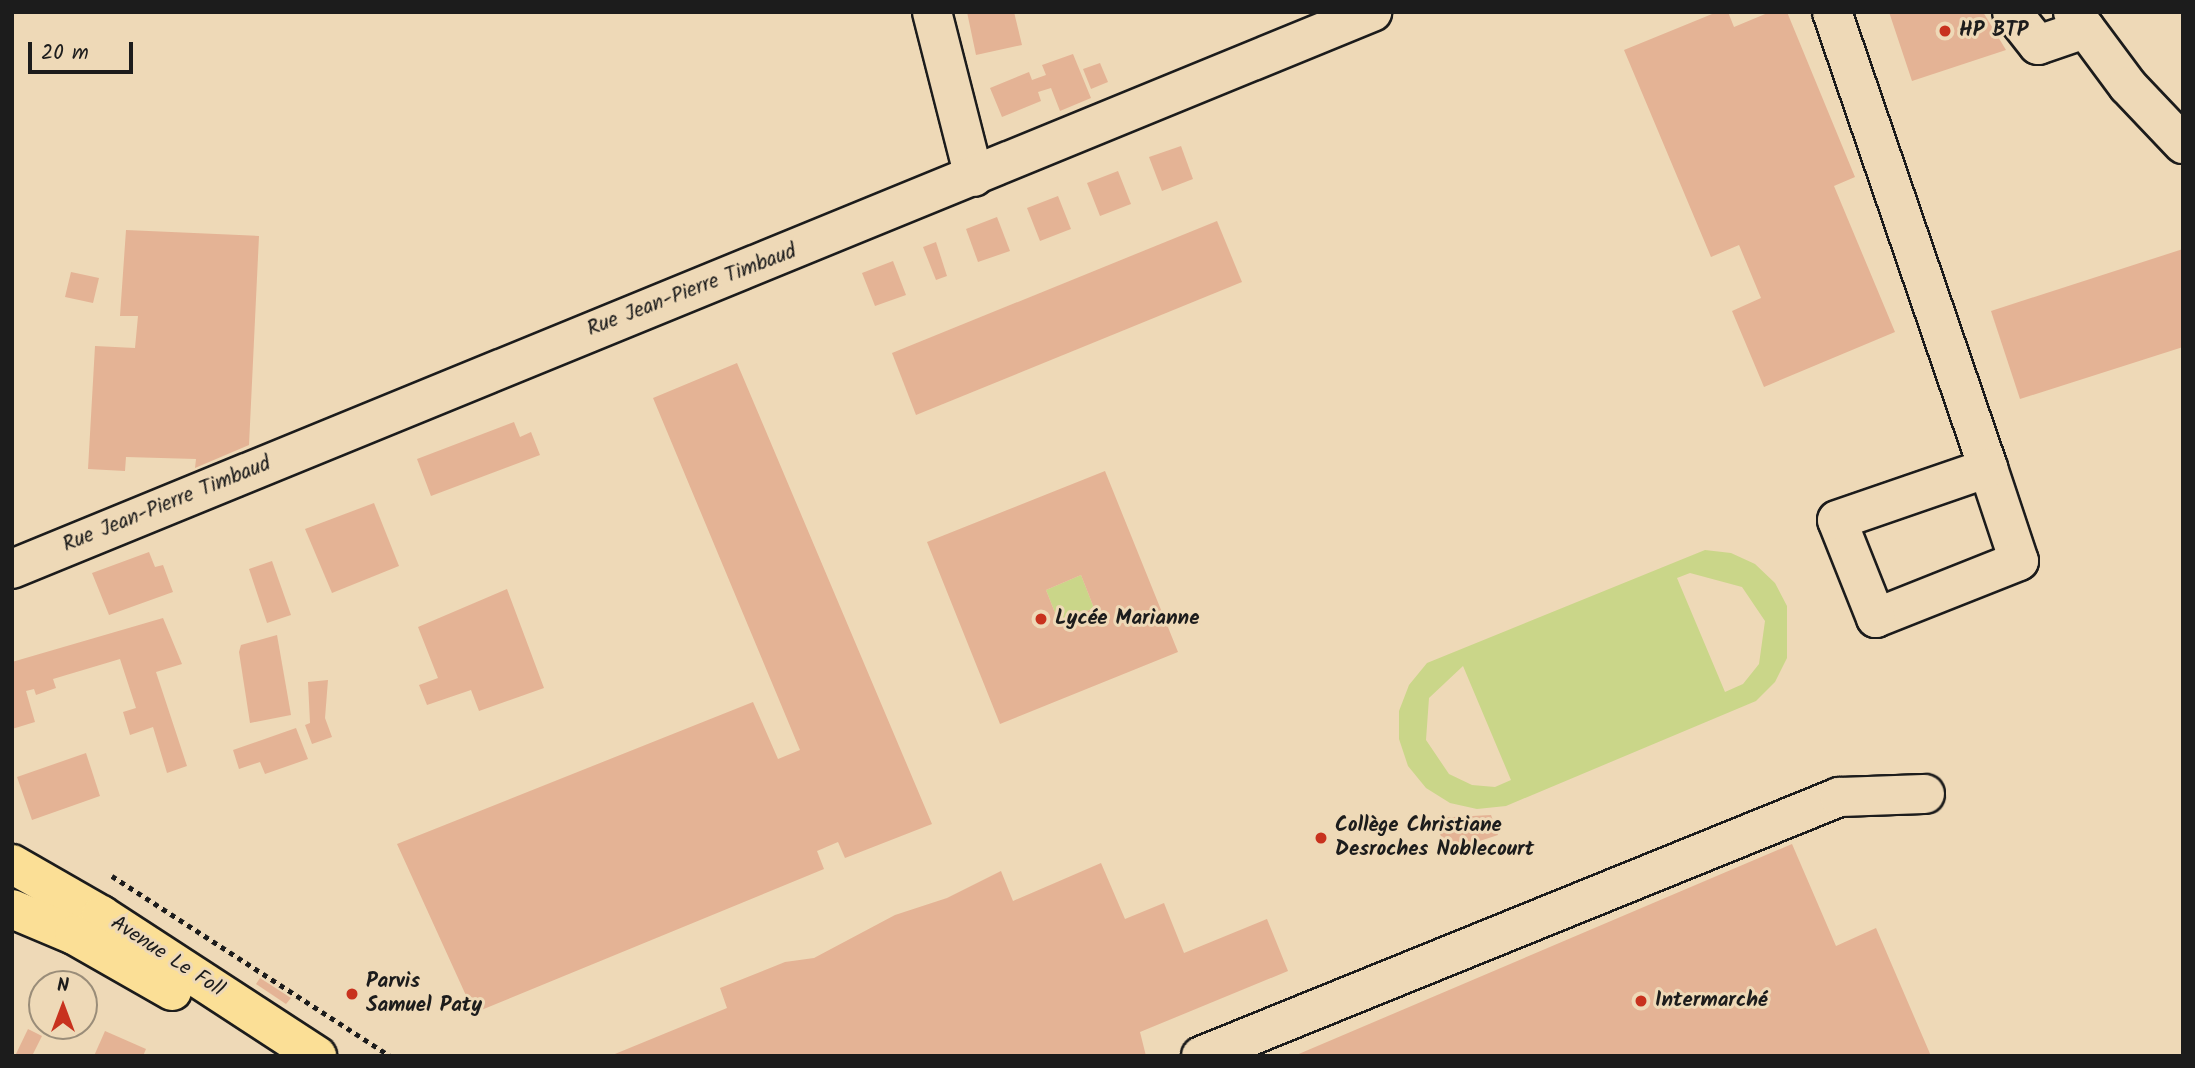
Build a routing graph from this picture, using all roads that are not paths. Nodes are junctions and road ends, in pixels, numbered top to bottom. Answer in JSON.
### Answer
{"nodes":[{"id":1,"x":932,"y":12,"type":"edge"},
{"id":2,"x":1371,"y":12,"type":"edge"},
{"id":3,"x":1832,"y":12,"type":"edge"},
{"id":4,"x":2012,"y":12,"type":"edge"},
{"id":5,"x":2079,"y":21,"type":"edge"},
{"id":6,"x":2183,"y":144,"type":"edge"},
{"id":7,"x":974,"y":177,"type":"junction"},
{"id":8,"x":1988,"y":468,"type":"junction"},
{"id":9,"x":12,"y":569,"type":"edge"},
{"id":10,"x":1925,"y":794,"type":"dead end"},
{"id":11,"x":12,"y":864,"type":"edge"},
{"id":12,"x":12,"y":909,"type":"edge"},
{"id":13,"x":270,"y":1056,"type":"edge"},
{"id":14,"x":317,"y":1056,"type":"edge"},
{"id":15,"x":1201,"y":1056,"type":"edge"}],
"edges":[{"from":1,"to":7,"type":"street"},
{"from":2,"to":7,"type":"street","name":"Rue Jean-Pierre Timbaud"},
{"from":3,"to":8,"type":"street"},
{"from":4,"to":5,"type":"street"},
{"from":5,"to":6,"type":"street"},
{"from":7,"to":9,"type":"street","name":"Rue Jean-Pierre Timbaud"},
{"from":8,"to":8,"type":"street"},
{"from":10,"to":15,"type":"street"},
{"from":11,"to":14,"type":"main road","name":"Avenue Le Foll"},
{"from":12,"to":13,"type":"main road","name":"Avenue Le Foll"}]}
